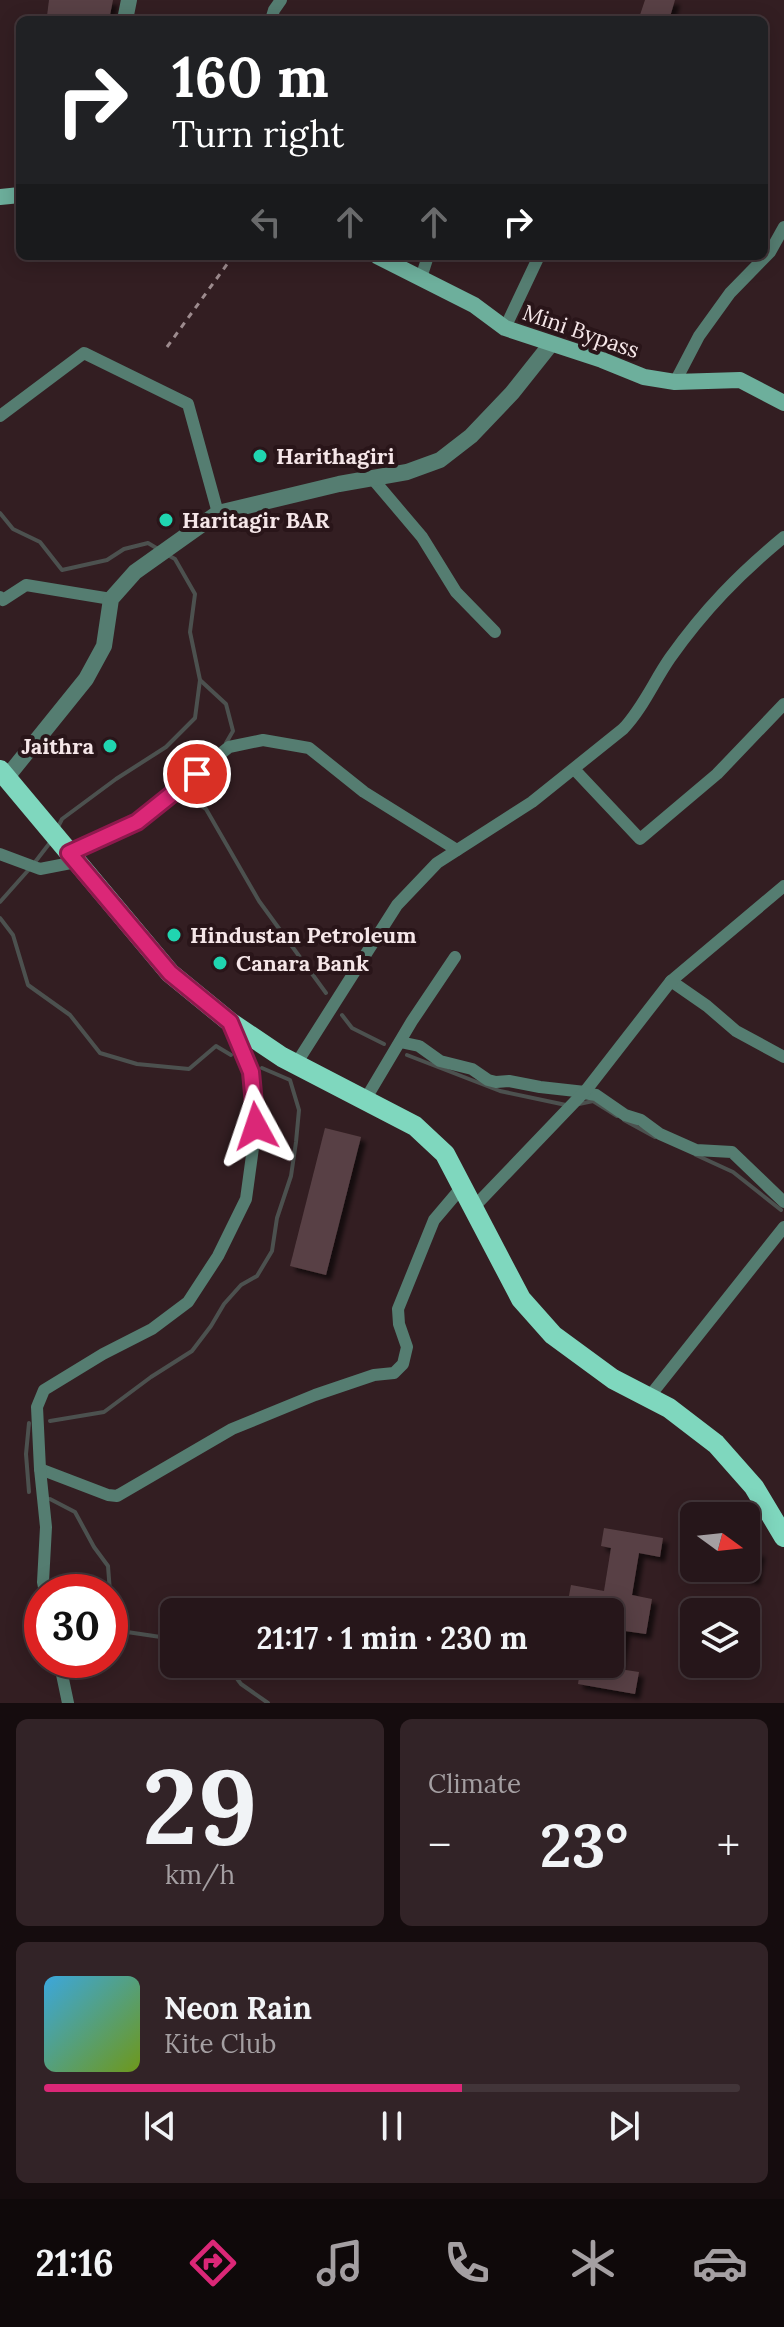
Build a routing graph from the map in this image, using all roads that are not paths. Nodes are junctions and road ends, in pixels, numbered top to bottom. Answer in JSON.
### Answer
{"nodes":[{"id":1,"x":784,"y":227,"type":"edge"},
{"id":2,"x":768,"y":254,"type":"edge"},
{"id":3,"x":385,"y":260,"type":"edge"},
{"id":4,"x":427,"y":260,"type":"edge"},
{"id":5,"x":537,"y":260,"type":"edge"},
{"id":6,"x":762,"y":260,"type":"edge"},
{"id":7,"x":421,"y":278,"type":"junction"},
{"id":8,"x":505,"y":328,"type":"junction"},
{"id":9,"x":551,"y":344,"type":"junction"},
{"id":10,"x":675,"y":382,"type":"junction"},
{"id":11,"x":784,"y":403,"type":"edge"},
{"id":12,"x":0,"y":416,"type":"edge"},
{"id":13,"x":372,"y":478,"type":"junction"},
{"id":14,"x":218,"y":513,"type":"junction"},
{"id":15,"x":784,"y":537,"type":"edge"},
{"id":16,"x":0,"y":597,"type":"edge"},
{"id":17,"x":111,"y":599,"type":"junction"},
{"id":18,"x":495,"y":632,"type":"dead end"},
{"id":19,"x":784,"y":704,"type":"edge"},
{"id":20,"x":574,"y":769,"type":"junction"},
{"id":21,"x":4,"y":773,"type":"edge"},
{"id":22,"x":63,"y":846,"type":"junction"},
{"id":23,"x":457,"y":850,"type":"junction"},
{"id":24,"x":0,"y":854,"type":"edge"},
{"id":25,"x":784,"y":886,"type":"edge"},
{"id":26,"x":455,"y":957,"type":"dead end"},
{"id":27,"x":671,"y":981,"type":"junction"},
{"id":28,"x":230,"y":1022,"type":"junction"},
{"id":29,"x":400,"y":1042,"type":"junction"},
{"id":30,"x":784,"y":1057,"type":"edge"},
{"id":31,"x":296,"y":1064,"type":"junction"},
{"id":32,"x":584,"y":1092,"type":"junction"},
{"id":33,"x":365,"y":1100,"type":"junction"},
{"id":34,"x":462,"y":1187,"type":"junction"},
{"id":35,"x":784,"y":1202,"type":"edge"},
{"id":36,"x":473,"y":1208,"type":"junction"},
{"id":37,"x":784,"y":1227,"type":"edge"},
{"id":38,"x":649,"y":1397,"type":"junction"},
{"id":39,"x":40,"y":1469,"type":"junction"},
{"id":40,"x":784,"y":1537,"type":"edge"},
{"id":41,"x":43,"y":1574,"type":"edge"},
{"id":42,"x":63,"y":1678,"type":"edge"},
{"id":43,"x":68,"y":1703,"type":"edge"}],
"edges":[{"from":1,"to":2,"type":"street"},
{"from":3,"to":7,"type":"main road","name":"Mini Bypass"},
{"from":4,"to":7,"type":"street"},
{"from":5,"to":8,"type":"street"},
{"from":6,"to":10,"type":"street"},
{"from":7,"to":8,"type":"main road","name":"Mini Bypass"},
{"from":8,"to":9,"type":"main road","name":"Mini Bypass"},
{"from":9,"to":10,"type":"main road","name":"Mini Bypass"},
{"from":9,"to":13,"type":"street"},
{"from":10,"to":11,"type":"main road","name":"Mini Bypass"},
{"from":12,"to":14,"type":"street"},
{"from":13,"to":14,"type":"street"},
{"from":13,"to":18,"type":"street"},
{"from":14,"to":17,"type":"street"},
{"from":15,"to":20,"type":"street"},
{"from":16,"to":17,"type":"street"},
{"from":17,"to":21,"type":"street"},
{"from":19,"to":20,"type":"street"},
{"from":20,"to":23,"type":"street"},
{"from":21,"to":22,"type":"main road"},
{"from":22,"to":23,"type":"street"},
{"from":22,"to":24,"type":"street"},
{"from":22,"to":28,"type":"main road"},
{"from":23,"to":31,"type":"street"},
{"from":25,"to":27,"type":"street"},
{"from":26,"to":29,"type":"street"},
{"from":27,"to":30,"type":"street"},
{"from":27,"to":32,"type":"street"},
{"from":28,"to":31,"type":"main road"},
{"from":28,"to":39,"type":"street"},
{"from":29,"to":32,"type":"street"},
{"from":29,"to":33,"type":"street"},
{"from":31,"to":33,"type":"main road"},
{"from":32,"to":35,"type":"street"},
{"from":32,"to":36,"type":"street"},
{"from":33,"to":34,"type":"main road"},
{"from":34,"to":36,"type":"main road"},
{"from":34,"to":39,"type":"street"},
{"from":36,"to":38,"type":"main road"},
{"from":37,"to":38,"type":"street"},
{"from":38,"to":40,"type":"main road"},
{"from":39,"to":41,"type":"street"},
{"from":42,"to":43,"type":"street"}]}
